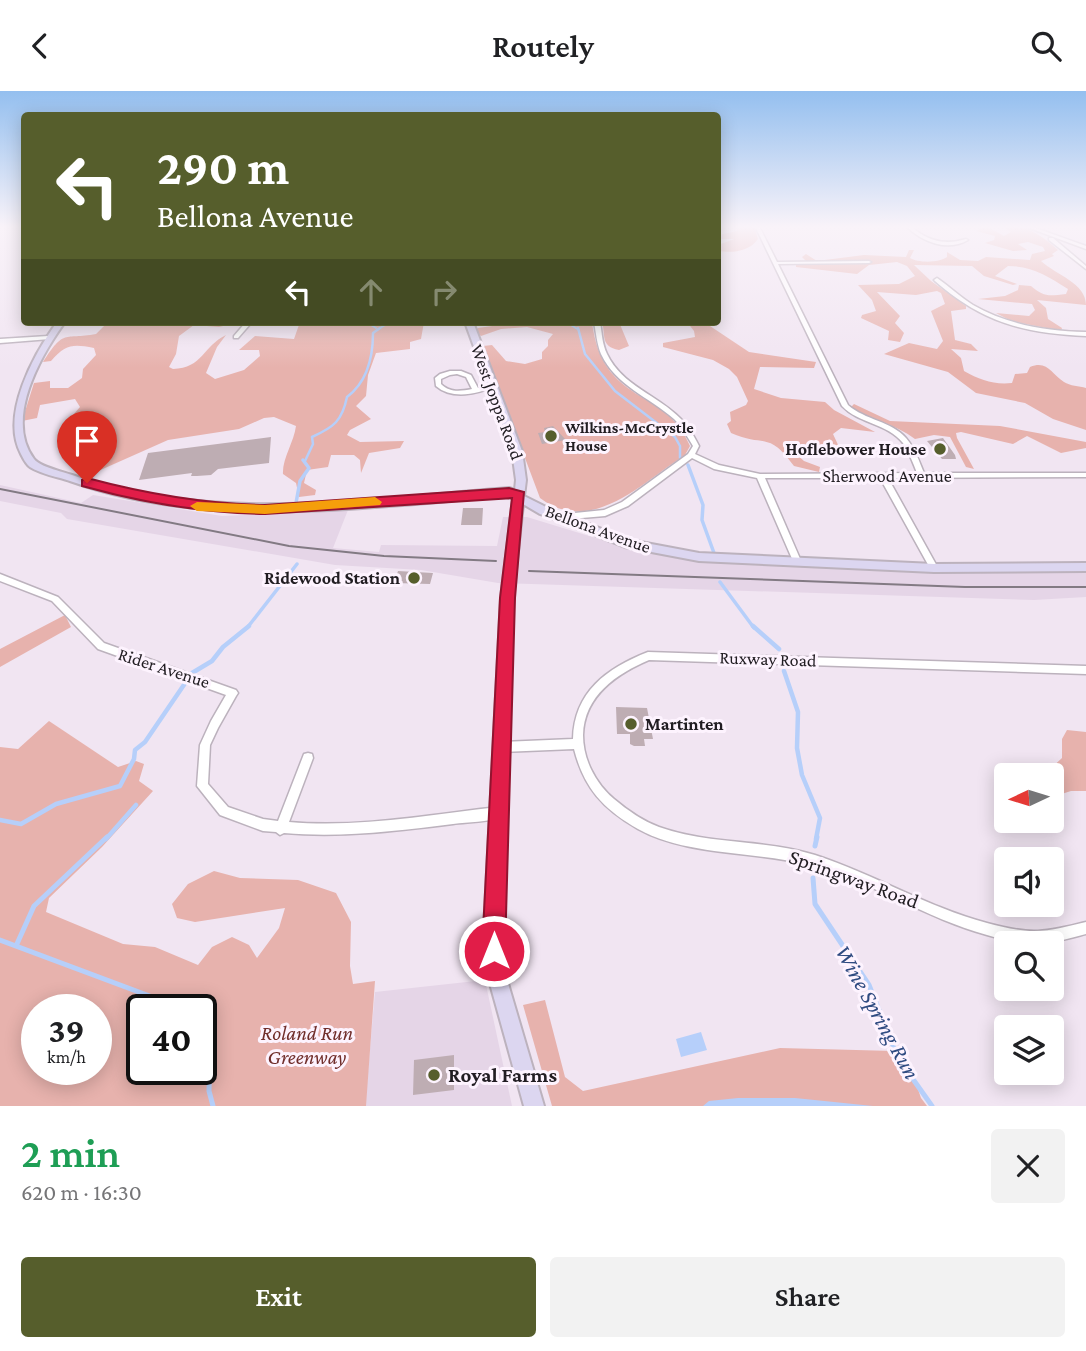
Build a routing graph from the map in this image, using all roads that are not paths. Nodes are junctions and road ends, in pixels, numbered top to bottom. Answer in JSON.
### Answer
{"nodes":[{"id":1,"x":781,"y":273,"type":"edge"},
{"id":2,"x":937,"y":279,"type":"dead end"},
{"id":3,"x":58,"y":326,"type":"edge"},
{"id":4,"x":246,"y":326,"type":"edge"},
{"id":5,"x":470,"y":326,"type":"edge"},
{"id":6,"x":598,"y":326,"type":"edge"},
{"id":7,"x":1084,"y":336,"type":"edge"},
{"id":8,"x":236,"y":337,"type":"dead end"},
{"id":9,"x":48,"y":338,"type":"junction"},
{"id":10,"x":0,"y":341,"type":"edge"},
{"id":11,"x":492,"y":386,"type":"junction"},
{"id":12,"x":476,"y":390,"type":"junction"},
{"id":13,"x":691,"y":456,"type":"junction"},
{"id":14,"x":760,"y":475,"type":"junction"},
{"id":15,"x":1086,"y":475,"type":"edge"},
{"id":16,"x":883,"y":476,"type":"junction"},
{"id":17,"x":922,"y":476,"type":"junction"},
{"id":18,"x":519,"y":495,"type":"junction"},
{"id":19,"x":563,"y":520,"type":"junction"},
{"id":20,"x":797,"y":561,"type":"junction"},
{"id":21,"x":1086,"y":567,"type":"edge"},
{"id":22,"x":934,"y":568,"type":"junction"},
{"id":23,"x":0,"y":577,"type":"edge"},
{"id":24,"x":1086,"y":670,"type":"edge"},
{"id":25,"x":577,"y":744,"type":"junction"},
{"id":26,"x":501,"y":747,"type":"junction"},
{"id":27,"x":308,"y":758,"type":"dead end"},
{"id":28,"x":498,"y":813,"type":"junction"},
{"id":29,"x":280,"y":829,"type":"junction"},
{"id":30,"x":1086,"y":928,"type":"edge"},
{"id":31,"x":534,"y":1106,"type":"edge"}],
"edges":[{"from":1,"to":17,"type":"street"},
{"from":2,"to":7,"type":"street"},
{"from":3,"to":9,"type":"street"},
{"from":4,"to":8,"type":"street"},
{"from":5,"to":11,"type":"street","name":"West Joppa Road"},
{"from":6,"to":13,"type":"street"},
{"from":9,"to":10,"type":"street"},
{"from":9,"to":18,"type":"street"},
{"from":11,"to":12,"type":"street"},
{"from":11,"to":18,"type":"street","name":"West Joppa Road"},
{"from":12,"to":12,"type":"street"},
{"from":13,"to":14,"type":"street","name":"Sherwood Avenue"},
{"from":13,"to":19,"type":"street"},
{"from":14,"to":16,"type":"street","name":"Sherwood Avenue"},
{"from":14,"to":20,"type":"street"},
{"from":15,"to":17,"type":"street","name":"Sherwood Avenue"},
{"from":16,"to":17,"type":"street","name":"Sherwood Avenue"},
{"from":16,"to":22,"type":"street"},
{"from":18,"to":19,"type":"street","name":"Bellona Avenue"},
{"from":18,"to":26,"type":"street","name":"West Joppa Road"},
{"from":19,"to":20,"type":"street","name":"Bellona Avenue"},
{"from":20,"to":22,"type":"street","name":"Bellona Avenue"},
{"from":21,"to":22,"type":"street","name":"Bellona Avenue"},
{"from":23,"to":29,"type":"street","name":"Rider Avenue"},
{"from":24,"to":25,"type":"street","name":"Ruxway Road"},
{"from":25,"to":26,"type":"street"},
{"from":25,"to":30,"type":"street","name":"Springway Road"},
{"from":26,"to":28,"type":"street","name":"West Joppa Road"},
{"from":27,"to":29,"type":"street"},
{"from":28,"to":29,"type":"street","name":"Rider Avenue"},
{"from":28,"to":31,"type":"street","name":"West Joppa Road"}]}
